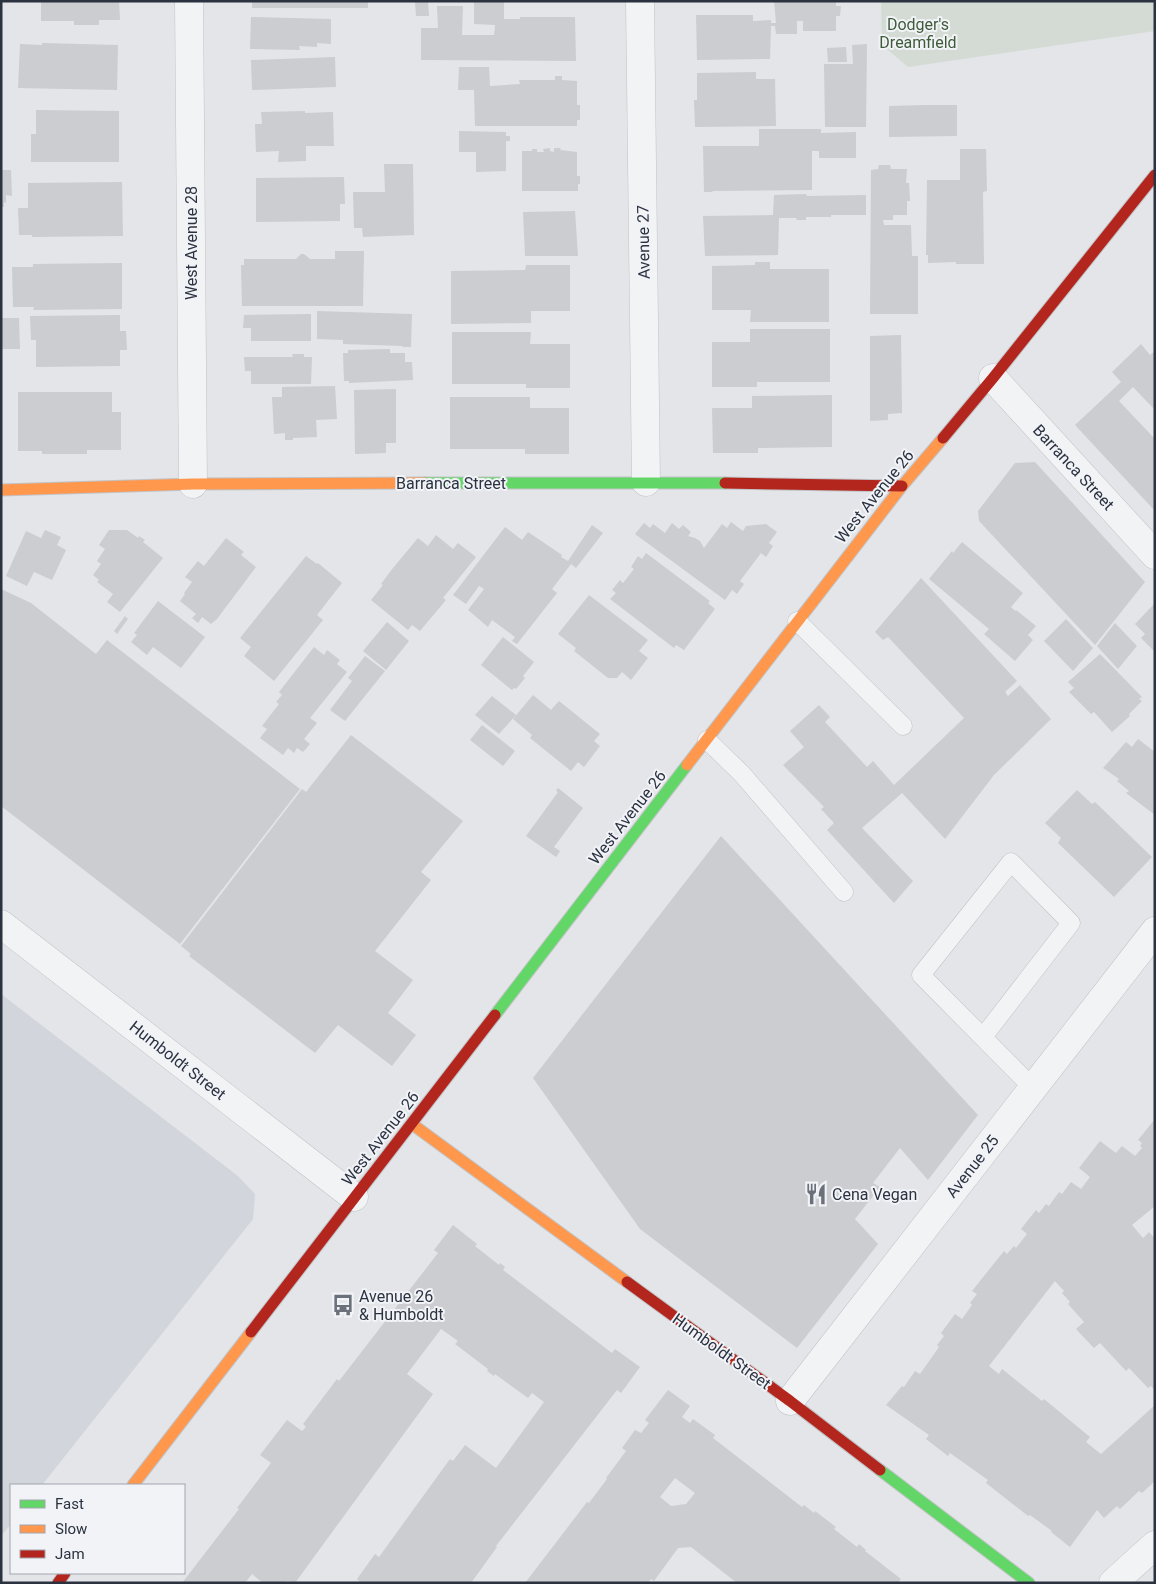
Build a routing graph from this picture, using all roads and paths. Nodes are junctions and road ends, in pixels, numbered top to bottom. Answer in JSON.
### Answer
{"nodes":[{"id":1,"x":189,"y":1,"type":"edge"},
{"id":2,"x":640,"y":1,"type":"edge"},
{"id":3,"x":1155,"y":175,"type":"edge"},
{"id":4,"x":993,"y":378,"type":"junction"},
{"id":5,"x":646,"y":482,"type":"junction"},
{"id":6,"x":193,"y":484,"type":"junction"},
{"id":7,"x":902,"y":486,"type":"junction"},
{"id":8,"x":1,"y":490,"type":"edge"},
{"id":9,"x":1155,"y":555,"type":"edge"},
{"id":10,"x":797,"y":621,"type":"junction"},
{"id":11,"x":903,"y":726,"type":"dead end"},
{"id":12,"x":707,"y":740,"type":"junction"},
{"id":13,"x":844,"y":892,"type":"dead end"},
{"id":14,"x":1,"y":924,"type":"edge"},
{"id":15,"x":1155,"y":932,"type":"edge"},
{"id":16,"x":982,"y":1037,"type":"junction"},
{"id":17,"x":1033,"y":1088,"type":"junction"},
{"id":18,"x":412,"y":1124,"type":"junction"},
{"id":19,"x":354,"y":1197,"type":"junction"},
{"id":20,"x":790,"y":1402,"type":"junction"},
{"id":21,"x":134,"y":1484,"type":"edge"},
{"id":22,"x":1155,"y":1545,"type":"edge"},
{"id":23,"x":1029,"y":1583,"type":"edge"},
{"id":24,"x":1113,"y":1583,"type":"edge"}],
"edges":[{"from":1,"to":6,"type":"street","name":"West Avenue 28"},
{"from":2,"to":5,"type":"street","name":"Avenue 27"},
{"from":3,"to":4,"type":"main road","name":"West Avenue 26"},
{"from":4,"to":7,"type":"main road","name":"West Avenue 26"},
{"from":4,"to":9,"type":"street","name":"Barranca Street"},
{"from":5,"to":6,"type":"main road","name":"Barranca Street"},
{"from":5,"to":7,"type":"main road","name":"Barranca Street"},
{"from":6,"to":8,"type":"main road","name":"Barranca Street"},
{"from":7,"to":10,"type":"main road","name":"West Avenue 26"},
{"from":10,"to":11,"type":"lane"},
{"from":10,"to":12,"type":"main road","name":"West Avenue 26"},
{"from":12,"to":13,"type":"lane"},
{"from":12,"to":18,"type":"main road","name":"West Avenue 26"},
{"from":14,"to":19,"type":"street","name":"Humboldt Street"},
{"from":15,"to":17,"type":"street","name":"Avenue 25"},
{"from":16,"to":16,"type":"lane"},
{"from":16,"to":17,"type":"lane"},
{"from":17,"to":20,"type":"street","name":"Avenue 25"},
{"from":18,"to":19,"type":"main road","name":"West Avenue 26"},
{"from":18,"to":20,"type":"main road","name":"Humboldt Street"},
{"from":19,"to":21,"type":"main road","name":"West Avenue 26"},
{"from":20,"to":23,"type":"main road","name":"Humboldt Street"},
{"from":22,"to":24,"type":"street"}]}
